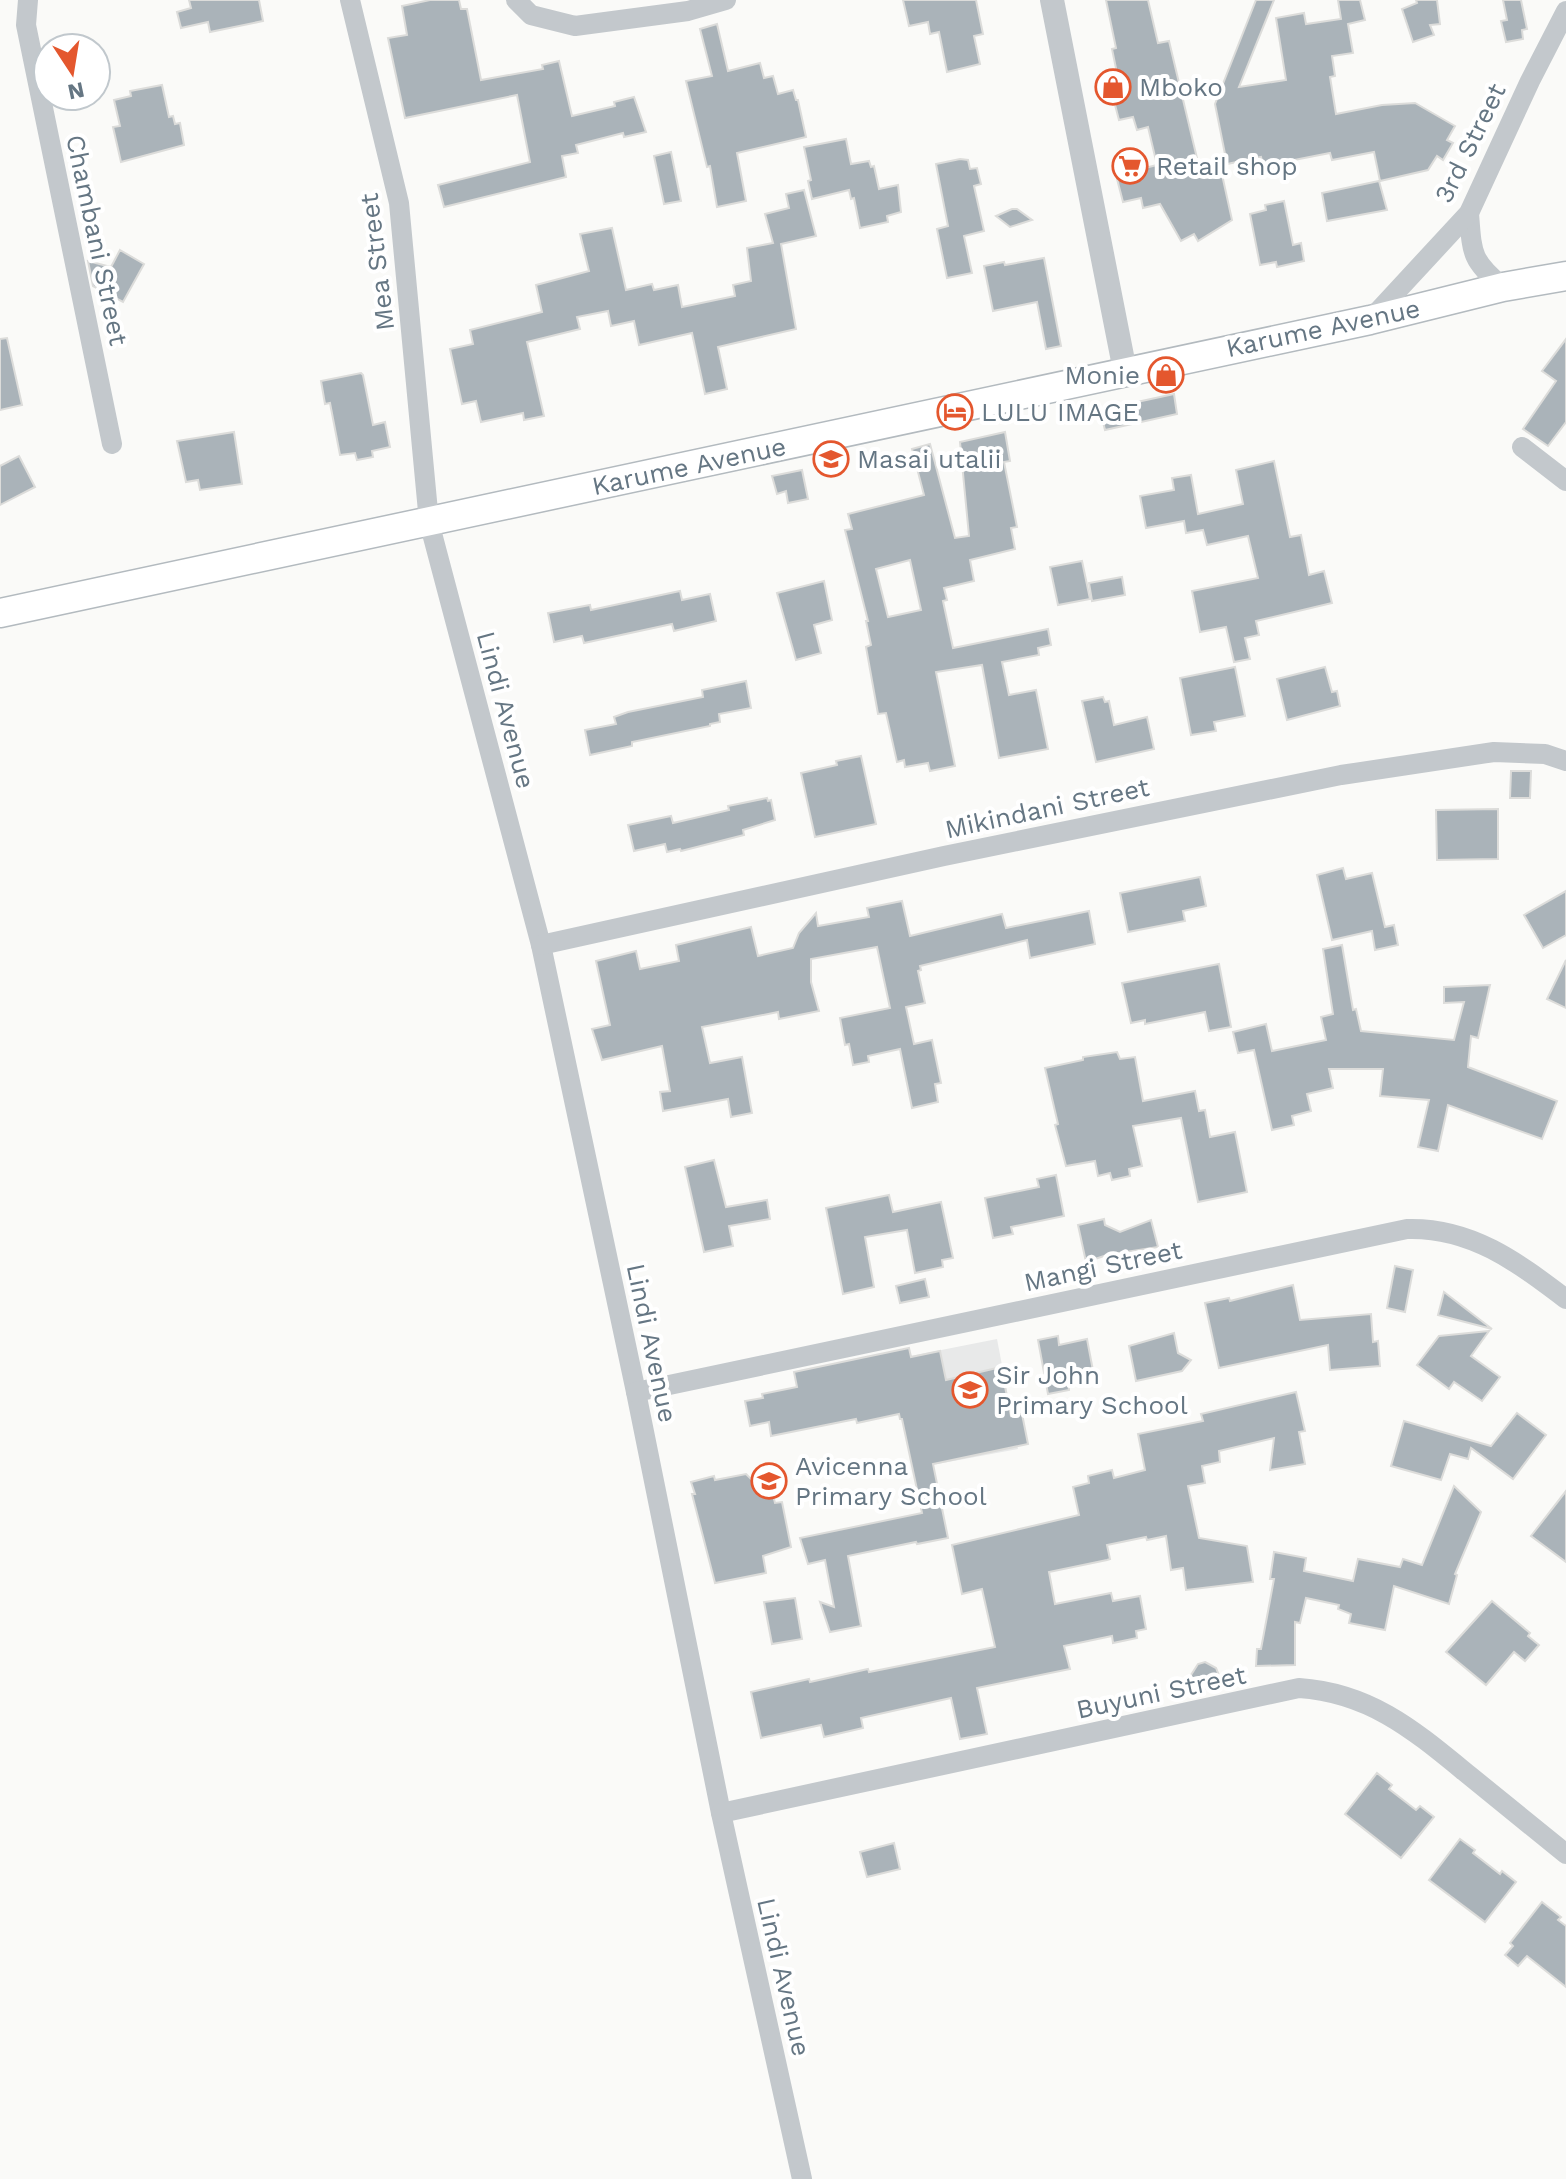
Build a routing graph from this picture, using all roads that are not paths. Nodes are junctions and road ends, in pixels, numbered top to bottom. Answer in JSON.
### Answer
{"nodes":[{"id":1,"x":28,"y":0,"type":"edge"},
{"id":2,"x":350,"y":0,"type":"edge"},
{"id":3,"x":516,"y":0,"type":"edge"},
{"id":4,"x":726,"y":0,"type":"edge"},
{"id":5,"x":1052,"y":0,"type":"edge"},
{"id":6,"x":1566,"y":11,"type":"edge"},
{"id":7,"x":1469,"y":213,"type":"junction"},
{"id":8,"x":1566,"y":276,"type":"edge"},
{"id":9,"x":1503,"y":287,"type":"junction"},
{"id":10,"x":1370,"y":320,"type":"junction"},
{"id":11,"x":1125,"y":371,"type":"junction"},
{"id":12,"x":112,"y":444,"type":"dead end"},
{"id":13,"x":1522,"y":447,"type":"dead end"},
{"id":14,"x":1566,"y":481,"type":"edge"},
{"id":15,"x":429,"y":522,"type":"junction"},
{"id":16,"x":0,"y":613,"type":"edge"},
{"id":17,"x":1566,"y":761,"type":"edge"},
{"id":18,"x":541,"y":945,"type":"junction"},
{"id":19,"x":1566,"y":1299,"type":"edge"},
{"id":20,"x":636,"y":1392,"type":"junction"},
{"id":21,"x":721,"y":1813,"type":"junction"},
{"id":22,"x":1566,"y":1854,"type":"edge"},
{"id":23,"x":802,"y":2179,"type":"edge"}],
"edges":[{"from":1,"to":12,"type":"street","name":"Chambani Street"},
{"from":2,"to":15,"type":"street","name":"Mea Street"},
{"from":3,"to":4,"type":"street"},
{"from":5,"to":11,"type":"street"},
{"from":6,"to":7,"type":"street","name":"3rd Street"},
{"from":7,"to":9,"type":"street"},
{"from":7,"to":10,"type":"street","name":"3rd Street"},
{"from":8,"to":9,"type":"main road","name":"Karume Avenue"},
{"from":9,"to":10,"type":"main road","name":"Karume Avenue"},
{"from":10,"to":11,"type":"main road","name":"Karume Avenue"},
{"from":11,"to":15,"type":"main road","name":"Karume Avenue"},
{"from":13,"to":14,"type":"street"},
{"from":15,"to":16,"type":"main road","name":"Karume Avenue"},
{"from":15,"to":18,"type":"street","name":"Lindi Avenue"},
{"from":17,"to":18,"type":"street","name":"Mikindani Street"},
{"from":18,"to":20,"type":"street","name":"Lindi Avenue"},
{"from":19,"to":20,"type":"street","name":"Mangi Street"},
{"from":20,"to":21,"type":"street","name":"Lindi Avenue"},
{"from":21,"to":22,"type":"street","name":"Buyuni Street"},
{"from":21,"to":23,"type":"street","name":"Lindi Avenue"}]}
